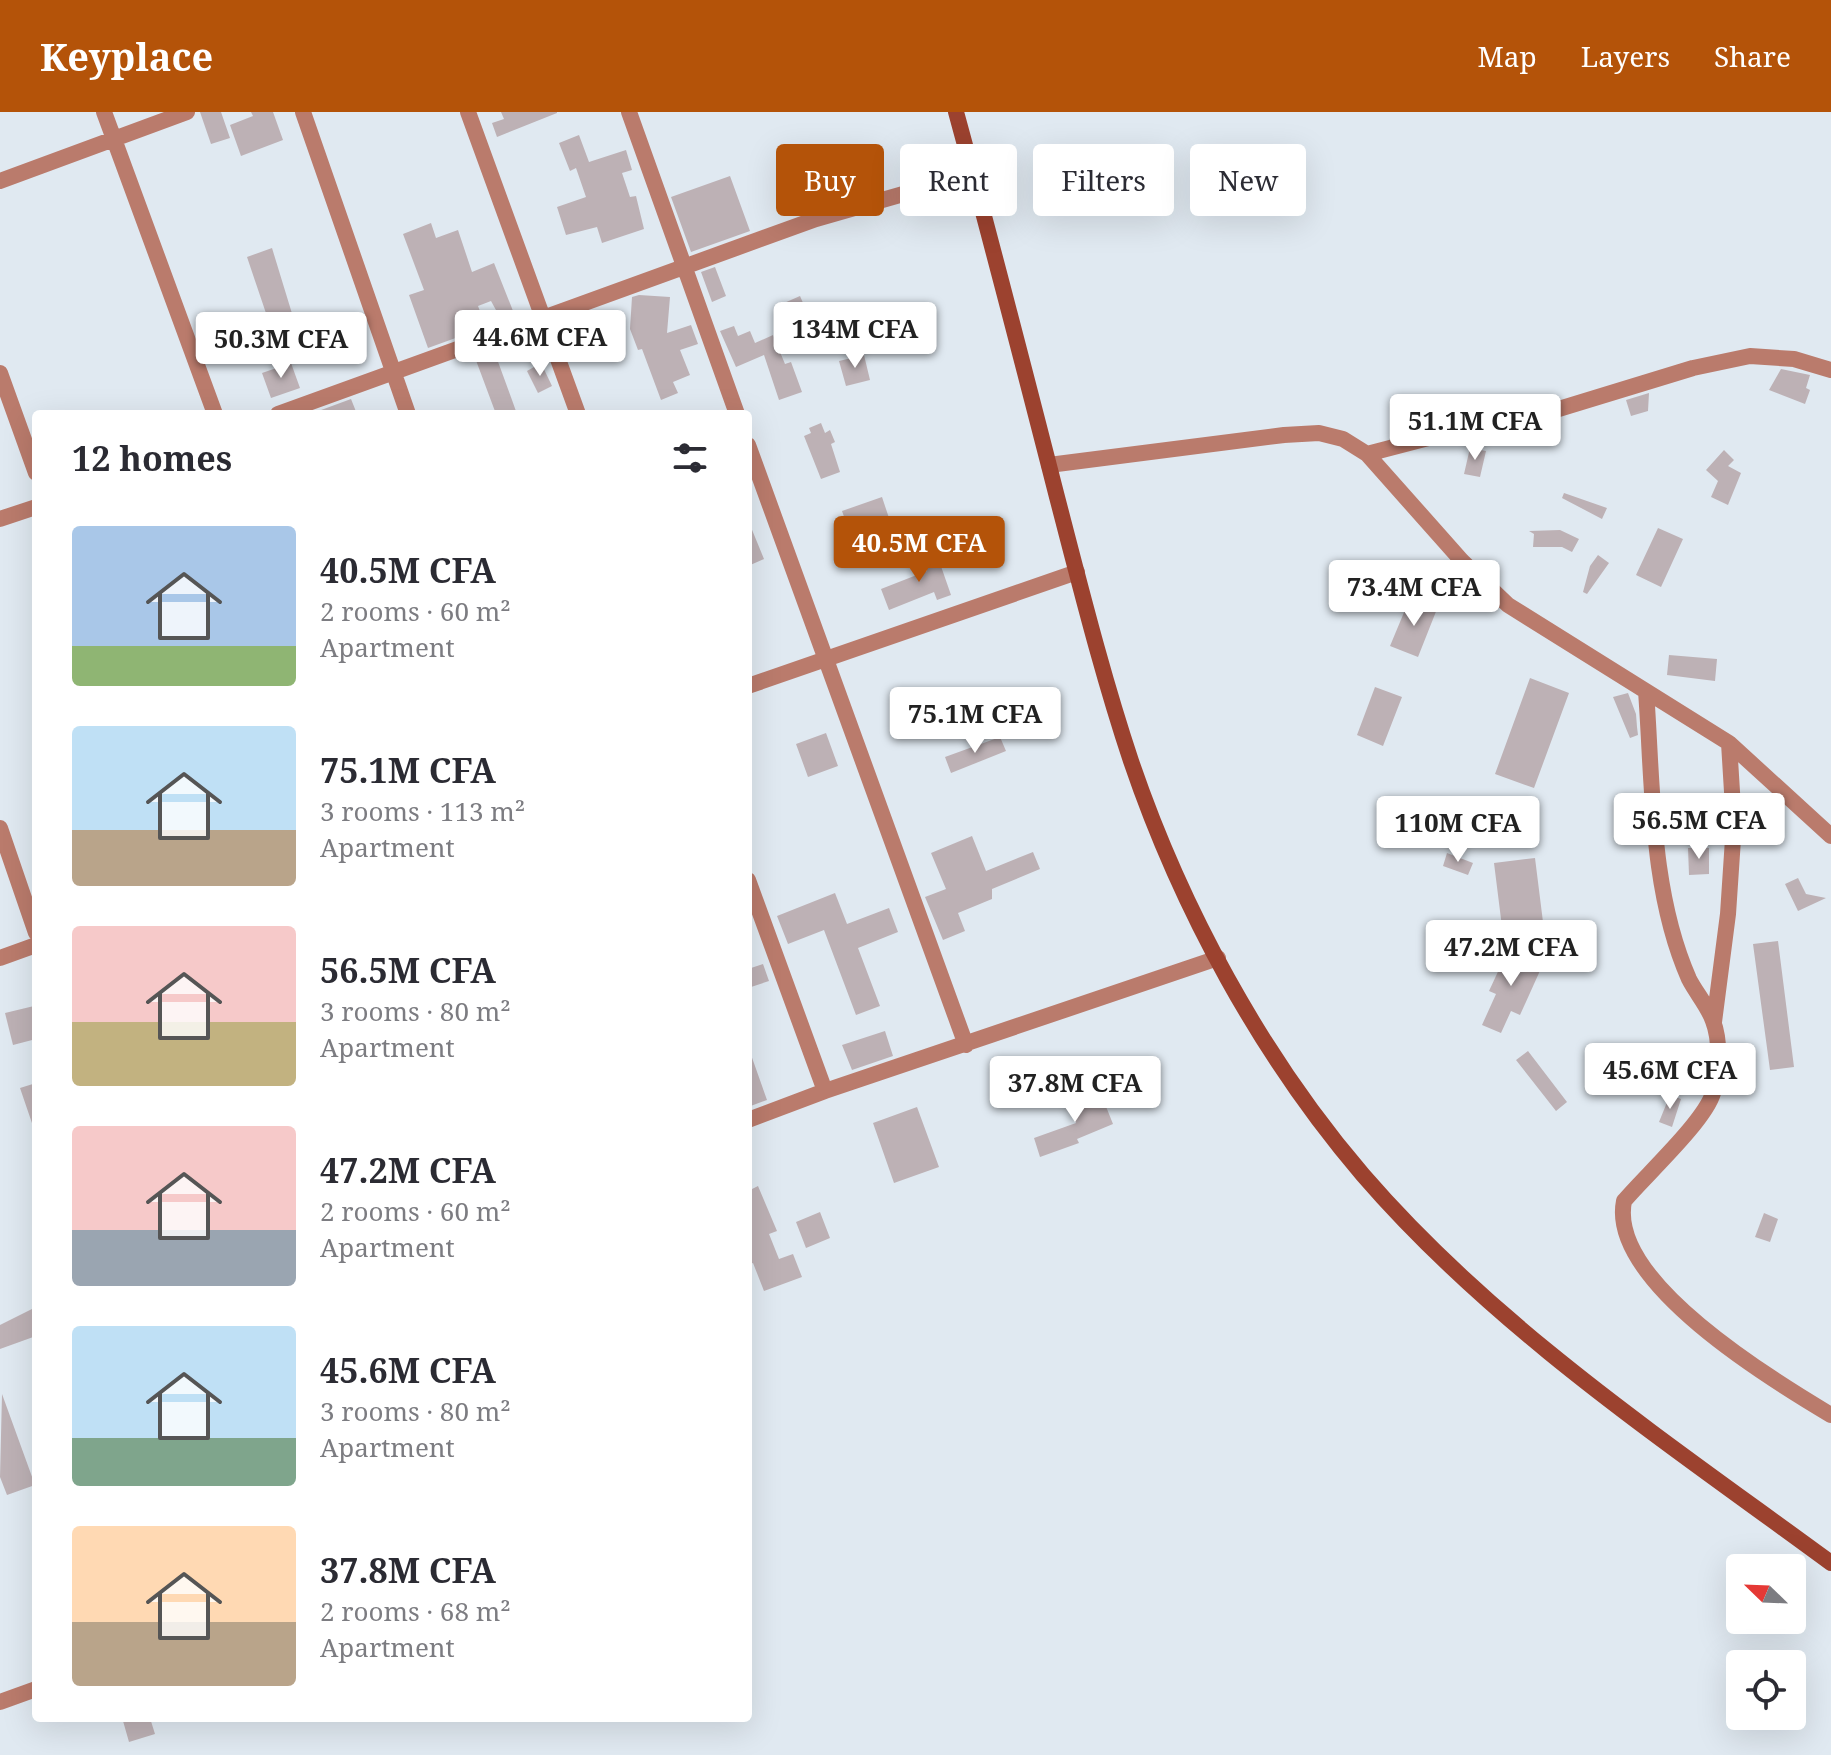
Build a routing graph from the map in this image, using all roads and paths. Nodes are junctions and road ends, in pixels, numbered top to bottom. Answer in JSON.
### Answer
{"nodes":[{"id":1,"x":104,"y":112,"type":"edge"},
{"id":2,"x":187,"y":112,"type":"edge"},
{"id":3,"x":303,"y":112,"type":"edge"},
{"id":4,"x":468,"y":112,"type":"edge"},
{"id":5,"x":629,"y":112,"type":"edge"},
{"id":6,"x":956,"y":112,"type":"edge"},
{"id":7,"x":114,"y":139,"type":"junction"},
{"id":8,"x":965,"y":144,"type":"edge"},
{"id":9,"x":0,"y":181,"type":"edge"},
{"id":10,"x":900,"y":195,"type":"edge"},
{"id":11,"x":984,"y":216,"type":"edge"},
{"id":12,"x":683,"y":268,"type":"junction"},
{"id":13,"x":544,"y":320,"type":"junction"},
{"id":14,"x":1831,"y":370,"type":"edge"},
{"id":15,"x":0,"y":373,"type":"edge"},
{"id":16,"x":393,"y":373,"type":"junction"},
{"id":17,"x":214,"y":410,"type":"edge"},
{"id":18,"x":289,"y":410,"type":"edge"},
{"id":19,"x":407,"y":410,"type":"edge"},
{"id":20,"x":577,"y":410,"type":"edge"},
{"id":21,"x":736,"y":410,"type":"edge"},
{"id":22,"x":1367,"y":454,"type":"junction"},
{"id":23,"x":752,"y":456,"type":"edge"},
{"id":24,"x":32,"y":462,"type":"edge"},
{"id":25,"x":1049,"y":465,"type":"junction"},
{"id":26,"x":32,"y":508,"type":"edge"},
{"id":27,"x":0,"y":519,"type":"edge"},
{"id":28,"x":1077,"y":572,"type":"junction"},
{"id":29,"x":826,"y":657,"type":"junction"},
{"id":30,"x":752,"y":685,"type":"edge"},
{"id":31,"x":1646,"y":691,"type":"junction"},
{"id":32,"x":1729,"y":743,"type":"junction"},
{"id":33,"x":0,"y":828,"type":"edge"},
{"id":34,"x":1831,"y":836,"type":"edge"},
{"id":35,"x":752,"y":891,"type":"edge"},
{"id":36,"x":32,"y":921,"type":"edge"},
{"id":37,"x":32,"y":946,"type":"edge"},
{"id":38,"x":0,"y":958,"type":"edge"},
{"id":39,"x":1218,"y":958,"type":"junction"},
{"id":40,"x":1714,"y":1022,"type":"junction"},
{"id":41,"x":966,"y":1045,"type":"junction"},
{"id":42,"x":825,"y":1091,"type":"junction"},
{"id":43,"x":752,"y":1118,"type":"edge"},
{"id":44,"x":1831,"y":1415,"type":"edge"},
{"id":45,"x":1831,"y":1563,"type":"edge"},
{"id":46,"x":32,"y":1690,"type":"edge"},
{"id":47,"x":0,"y":1702,"type":"edge"}],
"edges":[{"from":1,"to":7,"type":"street"},
{"from":2,"to":7,"type":"street"},
{"from":3,"to":16,"type":"street"},
{"from":4,"to":13,"type":"street"},
{"from":5,"to":12,"type":"street"},
{"from":6,"to":8,"type":"main road"},
{"from":7,"to":9,"type":"street"},
{"from":7,"to":17,"type":"street"},
{"from":10,"to":12,"type":"street"},
{"from":11,"to":25,"type":"main road"},
{"from":12,"to":13,"type":"street"},
{"from":12,"to":21,"type":"street"},
{"from":13,"to":16,"type":"street"},
{"from":13,"to":20,"type":"street"},
{"from":14,"to":22,"type":"street"},
{"from":15,"to":24,"type":"street"},
{"from":16,"to":18,"type":"street"},
{"from":16,"to":19,"type":"street"},
{"from":22,"to":25,"type":"street"},
{"from":22,"to":31,"type":"street"},
{"from":23,"to":29,"type":"street"},
{"from":25,"to":28,"type":"main road"},
{"from":26,"to":27,"type":"street"},
{"from":28,"to":29,"type":"street"},
{"from":28,"to":39,"type":"main road"},
{"from":29,"to":30,"type":"street"},
{"from":29,"to":41,"type":"street"},
{"from":31,"to":32,"type":"street"},
{"from":31,"to":40,"type":"street"},
{"from":32,"to":34,"type":"street"},
{"from":32,"to":40,"type":"street"},
{"from":33,"to":36,"type":"street"},
{"from":35,"to":42,"type":"street"},
{"from":37,"to":38,"type":"street"},
{"from":39,"to":41,"type":"street"},
{"from":39,"to":45,"type":"main road"},
{"from":40,"to":44,"type":"street"},
{"from":41,"to":42,"type":"street"},
{"from":42,"to":43,"type":"street"},
{"from":46,"to":47,"type":"street"}]}
